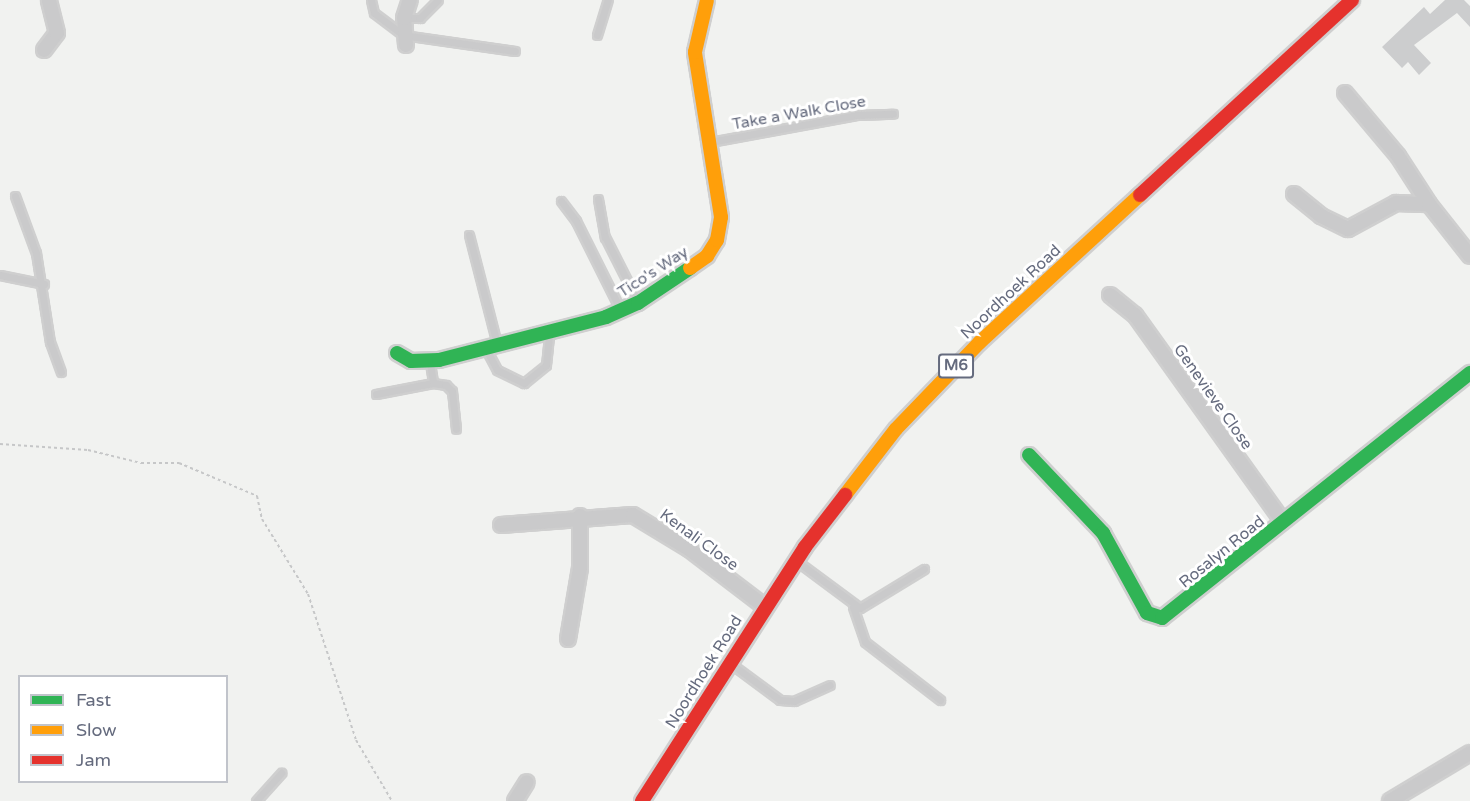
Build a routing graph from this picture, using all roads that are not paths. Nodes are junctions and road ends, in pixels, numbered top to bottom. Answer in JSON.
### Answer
{"nodes":[{"id":1,"x":49,"y":0,"type":"edge"},
{"id":2,"x":371,"y":0,"type":"edge"},
{"id":3,"x":410,"y":0,"type":"edge"},
{"id":4,"x":438,"y":0,"type":"edge"},
{"id":5,"x":608,"y":0,"type":"edge"},
{"id":6,"x":706,"y":0,"type":"edge"},
{"id":7,"x":1352,"y":0,"type":"edge"},
{"id":8,"x":404,"y":18,"type":"junction"},
{"id":9,"x":597,"y":35,"type":"dead end"},
{"id":10,"x":404,"y":40,"type":"junction"},
{"id":11,"x":44,"y":50,"type":"dead end"},
{"id":12,"x":515,"y":51,"type":"dead end"},
{"id":13,"x":1345,"y":93,"type":"dead end"},
{"id":14,"x":893,"y":114,"type":"dead end"},
{"id":15,"x":710,"y":142,"type":"junction"},
{"id":16,"x":1294,"y":195,"type":"dead end"},
{"id":17,"x":15,"y":196,"type":"dead end"},
{"id":18,"x":598,"y":199,"type":"dead end"},
{"id":19,"x":561,"y":201,"type":"dead end"},
{"id":20,"x":1429,"y":204,"type":"junction"},
{"id":21,"x":469,"y":235,"type":"dead end"},
{"id":22,"x":1470,"y":256,"type":"edge"},
{"id":23,"x":0,"y":275,"type":"edge"},
{"id":24,"x":44,"y":284,"type":"junction"},
{"id":25,"x":1110,"y":295,"type":"dead end"},
{"id":26,"x":638,"y":303,"type":"junction"},
{"id":27,"x":621,"y":312,"type":"junction"},
{"id":28,"x":549,"y":333,"type":"junction"},
{"id":29,"x":492,"y":348,"type":"junction"},
{"id":30,"x":397,"y":353,"type":"dead end"},
{"id":31,"x":430,"y":361,"type":"junction"},
{"id":32,"x":61,"y":372,"type":"dead end"},
{"id":33,"x":1470,"y":373,"type":"edge"},
{"id":34,"x":433,"y":383,"type":"junction"},
{"id":35,"x":376,"y":394,"type":"dead end"},
{"id":36,"x":456,"y":429,"type":"dead end"},
{"id":37,"x":1029,"y":455,"type":"dead end"},
{"id":38,"x":580,"y":516,"type":"junction"},
{"id":39,"x":1284,"y":522,"type":"junction"},
{"id":40,"x":501,"y":525,"type":"dead end"},
{"id":41,"x":796,"y":560,"type":"junction"},
{"id":42,"x":924,"y":569,"type":"dead end"},
{"id":43,"x":765,"y":607,"type":"junction"},
{"id":44,"x":854,"y":607,"type":"junction"},
{"id":45,"x":568,"y":639,"type":"dead end"},
{"id":46,"x":730,"y":663,"type":"junction"},
{"id":47,"x":831,"y":685,"type":"dead end"},
{"id":48,"x":940,"y":700,"type":"dead end"},
{"id":49,"x":1470,"y":753,"type":"edge"},
{"id":50,"x":281,"y":773,"type":"dead end"},
{"id":51,"x":527,"y":782,"type":"dead end"},
{"id":52,"x":256,"y":801,"type":"edge"},
{"id":53,"x":515,"y":801,"type":"edge"},
{"id":54,"x":642,"y":801,"type":"edge"},
{"id":55,"x":1390,"y":801,"type":"edge"}],
"edges":[{"from":1,"to":11,"type":"street"},
{"from":2,"to":10,"type":"lane"},
{"from":3,"to":8,"type":"street"},
{"from":4,"to":8,"type":"lane"},
{"from":5,"to":9,"type":"lane"},
{"from":6,"to":15,"type":"street","name":"Tico's Way"},
{"from":7,"to":41,"type":"street","name":"Noordhoek Road","number":"M6"},
{"from":8,"to":10,"type":"street"},
{"from":10,"to":12,"type":"lane"},
{"from":13,"to":20,"type":"street"},
{"from":14,"to":15,"type":"lane","name":"Take a Walk Close"},
{"from":15,"to":26,"type":"street","name":"Tico's Way"},
{"from":16,"to":20,"type":"street"},
{"from":17,"to":24,"type":"lane"},
{"from":18,"to":26,"type":"lane"},
{"from":19,"to":27,"type":"lane"},
{"from":20,"to":22,"type":"street"},
{"from":21,"to":29,"type":"lane"},
{"from":23,"to":24,"type":"lane"},
{"from":24,"to":32,"type":"lane"},
{"from":25,"to":39,"type":"street","name":"Genevieve Close"},
{"from":26,"to":27,"type":"street","name":"Tico's Way"},
{"from":27,"to":28,"type":"street","name":"Tico's Way"},
{"from":28,"to":29,"type":"street","name":"Tico's Way"},
{"from":28,"to":29,"type":"lane"},
{"from":29,"to":31,"type":"street","name":"Tico's Way"},
{"from":30,"to":31,"type":"street","name":"Tico's Way"},
{"from":31,"to":34,"type":"lane"},
{"from":33,"to":39,"type":"street","name":"Rosalyn Road"},
{"from":34,"to":35,"type":"lane"},
{"from":34,"to":36,"type":"lane"},
{"from":37,"to":39,"type":"street","name":"Rosalyn Road"},
{"from":38,"to":40,"type":"street","name":"Kenali Close"},
{"from":38,"to":43,"type":"street","name":"Kenali Close"},
{"from":38,"to":45,"type":"street"},
{"from":41,"to":43,"type":"street","name":"Noordhoek Road","number":"M6"},
{"from":41,"to":44,"type":"lane"},
{"from":42,"to":44,"type":"lane"},
{"from":43,"to":46,"type":"street","name":"Noordhoek Road","number":"M6"},
{"from":44,"to":48,"type":"lane"},
{"from":46,"to":47,"type":"lane"},
{"from":46,"to":54,"type":"street","name":"Noordhoek Road","number":"M6"},
{"from":49,"to":55,"type":"street"},
{"from":50,"to":52,"type":"lane"},
{"from":51,"to":53,"type":"street"}]}
